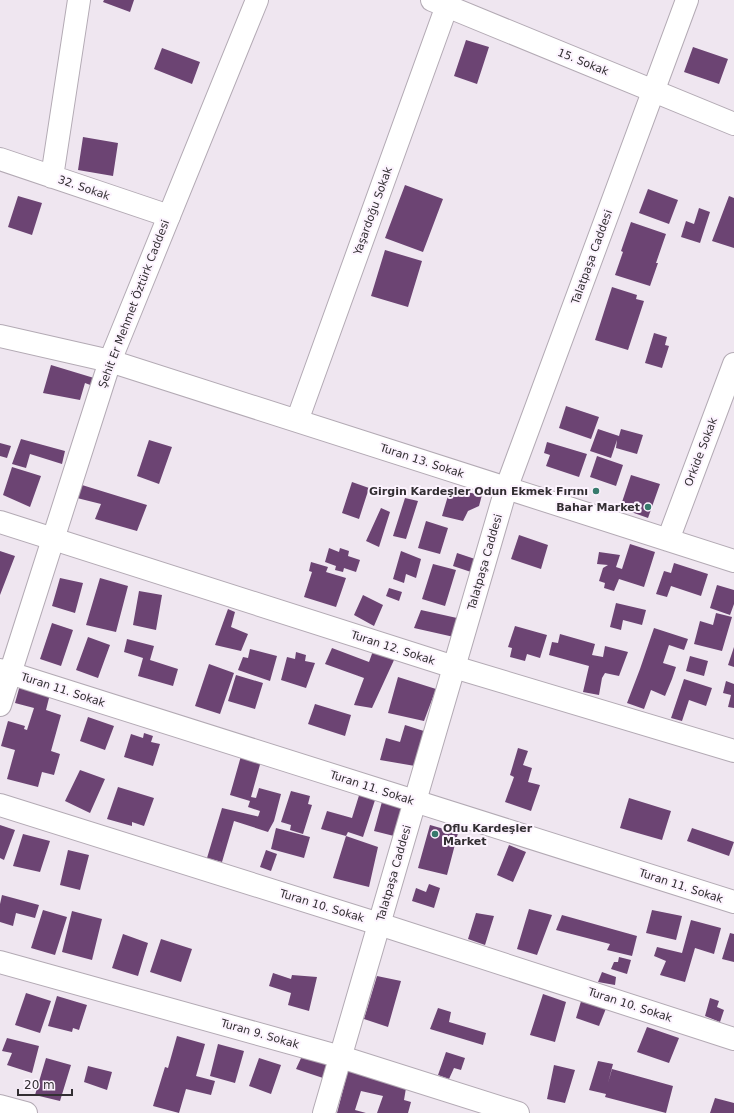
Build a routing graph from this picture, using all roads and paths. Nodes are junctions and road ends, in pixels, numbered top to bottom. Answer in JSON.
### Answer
{"nodes":[{"id":1,"x":79,"y":0,"type":"edge"},
{"id":2,"x":257,"y":0,"type":"edge"},
{"id":3,"x":687,"y":0,"type":"edge"},
{"id":4,"x":442,"y":2,"type":"edge"},
{"id":5,"x":653,"y":91,"type":"junction"},
{"id":6,"x":734,"y":124,"type":"edge"},
{"id":7,"x":0,"y":159,"type":"edge"},
{"id":8,"x":52,"y":177,"type":"junction"},
{"id":9,"x":169,"y":216,"type":"junction"},
{"id":10,"x":0,"y":336,"type":"edge"},
{"id":11,"x":110,"y":361,"type":"junction"},
{"id":12,"x":734,"y":364,"type":"edge"},
{"id":13,"x":297,"y":421,"type":"junction"},
{"id":14,"x":506,"y":488,"type":"junction"},
{"id":15,"x":0,"y":522,"type":"edge"},
{"id":16,"x":52,"y":540,"type":"junction"},
{"id":17,"x":668,"y":540,"type":"junction"},
{"id":18,"x":734,"y":562,"type":"edge"},
{"id":19,"x":454,"y":667,"type":"junction"},
{"id":20,"x":5,"y":671,"type":"edge"},
{"id":21,"x":0,"y":705,"type":"edge"},
{"id":22,"x":734,"y":751,"type":"edge"},
{"id":23,"x":415,"y":801,"type":"junction"},
{"id":24,"x":0,"y":805,"type":"edge"},
{"id":25,"x":734,"y":902,"type":"edge"},
{"id":26,"x":379,"y":924,"type":"junction"},
{"id":27,"x":0,"y":962,"type":"edge"},
{"id":28,"x":734,"y":1039,"type":"edge"},
{"id":29,"x":341,"y":1057,"type":"junction"},
{"id":30,"x":0,"y":1106,"type":"edge"},
{"id":31,"x":26,"y":1113,"type":"edge"},
{"id":32,"x":324,"y":1113,"type":"edge"},
{"id":33,"x":518,"y":1113,"type":"edge"}],
"edges":[{"from":1,"to":8,"type":"street"},
{"from":2,"to":9,"type":"street","name":"Şehit Er Mehmet Öztürk Caddesi"},
{"from":3,"to":5,"type":"street","name":"Talatpaşa Caddesi"},
{"from":4,"to":5,"type":"street","name":"15. Sokak"},
{"from":4,"to":13,"type":"street","name":"Yaşardoğu Sokak"},
{"from":5,"to":6,"type":"street","name":"15. Sokak"},
{"from":5,"to":14,"type":"street","name":"Talatpaşa Caddesi"},
{"from":7,"to":8,"type":"street","name":"32. Sokak"},
{"from":8,"to":9,"type":"street","name":"32. Sokak"},
{"from":9,"to":11,"type":"street","name":"Şehit Er Mehmet Öztürk Caddesi"},
{"from":10,"to":11,"type":"street","name":"Turan 13. Sokak"},
{"from":11,"to":13,"type":"street","name":"Turan 13. Sokak"},
{"from":11,"to":16,"type":"street","name":"Şehit Er Mehmet Öztürk Caddesi"},
{"from":12,"to":17,"type":"street","name":"Orkide Sokak"},
{"from":13,"to":14,"type":"street","name":"Turan 13. Sokak"},
{"from":14,"to":17,"type":"street","name":"Turan 13. Sokak"},
{"from":14,"to":19,"type":"street","name":"Talatpaşa Caddesi"},
{"from":15,"to":16,"type":"street","name":"Turan 12. Sokak"},
{"from":16,"to":19,"type":"street","name":"Turan 12. Sokak"},
{"from":16,"to":20,"type":"street","name":"Şehit Er Mehmet Öztürk Caddesi"},
{"from":17,"to":18,"type":"street","name":"Turan 13. Sokak"},
{"from":19,"to":22,"type":"street","name":"Turan 12. Sokak"},
{"from":19,"to":23,"type":"street","name":"Talatpaşa Caddesi"},
{"from":20,"to":21,"type":"street","name":"Şehit Er Mehmet Öztürk Caddesi"},
{"from":20,"to":23,"type":"street","name":"Turan 11. Sokak"},
{"from":23,"to":25,"type":"street","name":"Turan 11. Sokak"},
{"from":23,"to":26,"type":"street","name":"Talatpaşa Caddesi"},
{"from":24,"to":26,"type":"street","name":"Turan 10. Sokak"},
{"from":26,"to":28,"type":"street","name":"Turan 10. Sokak"},
{"from":26,"to":29,"type":"street","name":"Talatpaşa Caddesi"},
{"from":27,"to":29,"type":"street","name":"Turan 9. Sokak"},
{"from":29,"to":32,"type":"street","name":"Talatpaşa Caddesi"},
{"from":29,"to":33,"type":"street","name":"Turan 9. Sokak"},
{"from":30,"to":31,"type":"street"}]}
